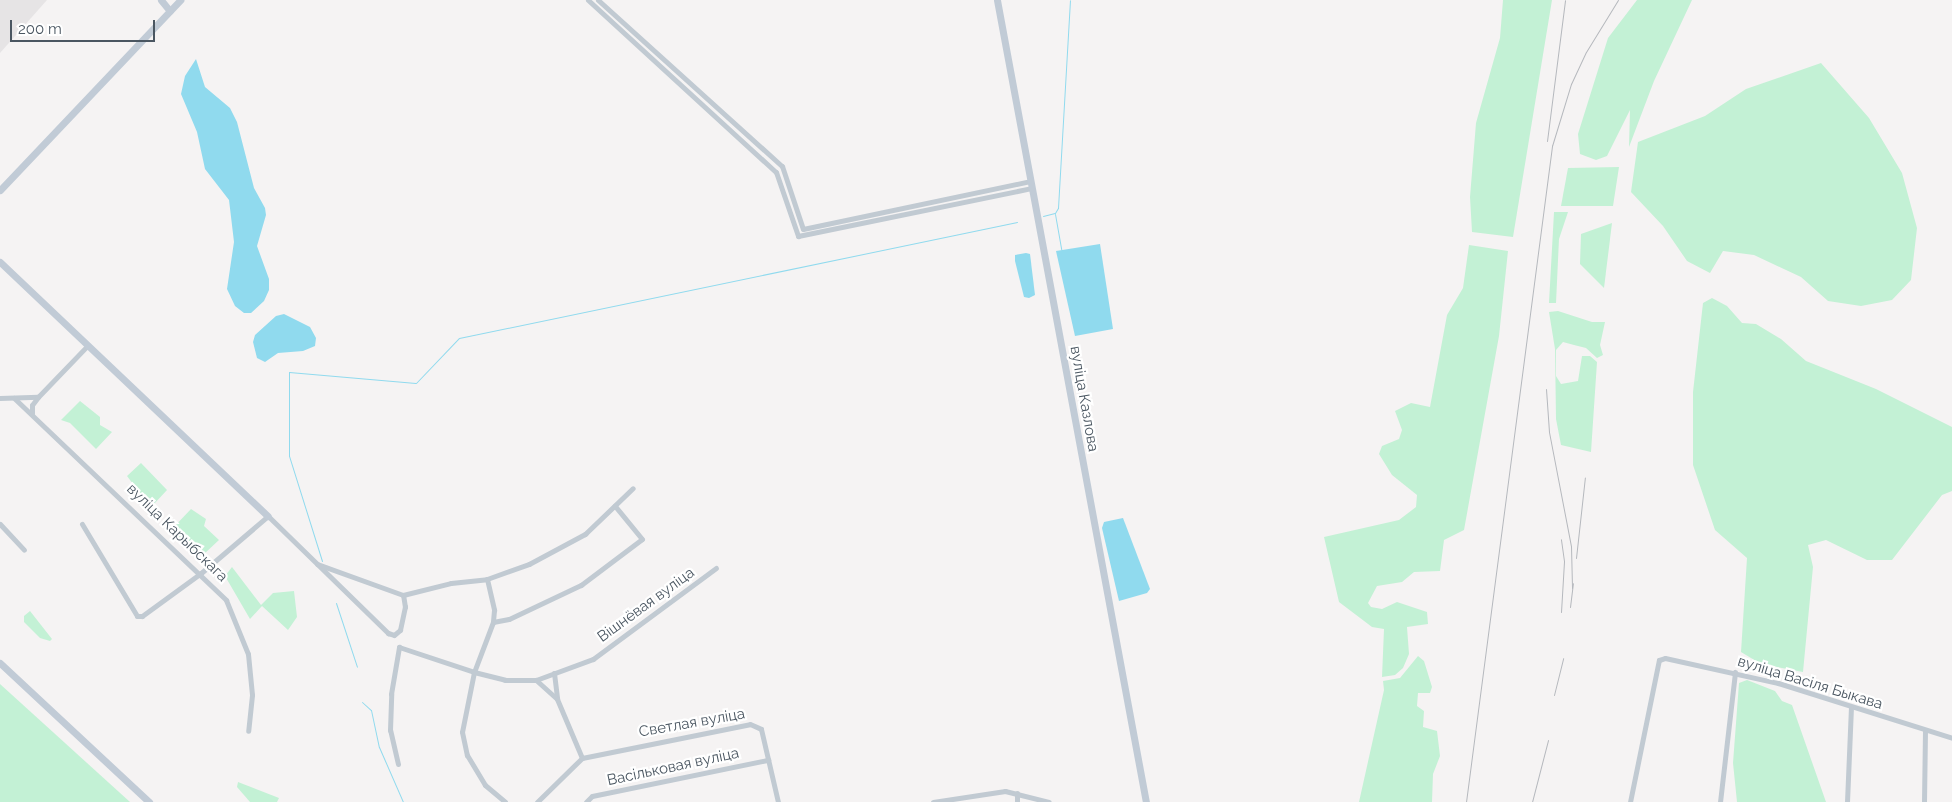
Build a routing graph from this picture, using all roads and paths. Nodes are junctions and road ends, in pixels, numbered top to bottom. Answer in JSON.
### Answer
{"nodes":[{"id":1,"x":160,"y":0,"type":"edge"},
{"id":2,"x":180,"y":0,"type":"edge"},
{"id":3,"x":588,"y":0,"type":"edge"},
{"id":4,"x":598,"y":0,"type":"edge"},
{"id":5,"x":996,"y":0,"type":"edge"},
{"id":6,"x":170,"y":10,"type":"junction"},
{"id":7,"x":1031,"y":184,"type":"junction"},
{"id":8,"x":0,"y":190,"type":"edge"},
{"id":9,"x":0,"y":262,"type":"edge"},
{"id":10,"x":88,"y":345,"type":"junction"},
{"id":11,"x":28,"y":397,"type":"junction"},
{"id":12,"x":0,"y":398,"type":"edge"},
{"id":13,"x":14,"y":398,"type":"junction"},
{"id":14,"x":38,"y":398,"type":"junction"},
{"id":15,"x":32,"y":405,"type":"junction"},
{"id":16,"x":25,"y":406,"type":"junction"},
{"id":17,"x":32,"y":413,"type":"junction"},
{"id":18,"x":633,"y":488,"type":"dead end"},
{"id":19,"x":615,"y":506,"type":"junction"},
{"id":20,"x":268,"y":516,"type":"junction"},
{"id":21,"x":0,"y":524,"type":"edge"},
{"id":22,"x":82,"y":524,"type":"dead end"},
{"id":23,"x":24,"y":550,"type":"dead end"},
{"id":24,"x":318,"y":564,"type":"junction"},
{"id":25,"x":716,"y":568,"type":"dead end"},
{"id":26,"x":201,"y":574,"type":"junction"},
{"id":27,"x":487,"y":579,"type":"junction"},
{"id":28,"x":403,"y":595,"type":"junction"},
{"id":29,"x":493,"y":622,"type":"junction"},
{"id":30,"x":391,"y":635,"type":"junction"},
{"id":31,"x":399,"y":647,"type":"junction"},
{"id":32,"x":0,"y":662,"type":"edge"},
{"id":33,"x":474,"y":672,"type":"junction"},
{"id":34,"x":1735,"y":672,"type":"junction"},
{"id":35,"x":554,"y":673,"type":"junction"},
{"id":36,"x":536,"y":680,"type":"junction"},
{"id":37,"x":557,"y":700,"type":"junction"},
{"id":38,"x":1851,"y":708,"type":"junction"},
{"id":39,"x":248,"y":731,"type":"dead end"},
{"id":40,"x":1925,"y":731,"type":"junction"},
{"id":41,"x":1952,"y":738,"type":"edge"},
{"id":42,"x":582,"y":758,"type":"junction"},
{"id":43,"x":768,"y":760,"type":"junction"},
{"id":44,"x":398,"y":764,"type":"dead end"},
{"id":45,"x":1017,"y":793,"type":"junction"},
{"id":46,"x":149,"y":802,"type":"edge"},
{"id":47,"x":505,"y":802,"type":"edge"},
{"id":48,"x":537,"y":802,"type":"edge"},
{"id":49,"x":586,"y":802,"type":"edge"},
{"id":50,"x":778,"y":802,"type":"edge"},
{"id":51,"x":934,"y":802,"type":"edge"},
{"id":52,"x":1017,"y":802,"type":"edge"},
{"id":53,"x":1049,"y":802,"type":"edge"},
{"id":54,"x":1146,"y":802,"type":"edge"},
{"id":55,"x":1630,"y":802,"type":"edge"},
{"id":56,"x":1720,"y":802,"type":"edge"},
{"id":57,"x":1847,"y":802,"type":"edge"},
{"id":58,"x":1924,"y":802,"type":"edge"}],
"edges":[{"from":1,"to":6,"type":"main road"},
{"from":2,"to":6,"type":"main road"},
{"from":3,"to":7,"type":"street"},
{"from":4,"to":7,"type":"street"},
{"from":5,"to":7,"type":"main road","name":"вуліца Казлова"},
{"from":6,"to":8,"type":"main road"},
{"from":7,"to":54,"type":"main road","name":"вуліца Казлова"},
{"from":9,"to":10,"type":"main road"},
{"from":10,"to":14,"type":"street"},
{"from":10,"to":20,"type":"main road"},
{"from":11,"to":13,"type":"street"},
{"from":11,"to":14,"type":"street"},
{"from":11,"to":15,"type":"street"},
{"from":11,"to":16,"type":"street"},
{"from":12,"to":13,"type":"street"},
{"from":13,"to":16,"type":"street","name":"вуліца Карыбскага"},
{"from":14,"to":15,"type":"street"},
{"from":15,"to":16,"type":"street"},
{"from":15,"to":17,"type":"street"},
{"from":16,"to":17,"type":"street","name":"вуліца Карыбскага"},
{"from":17,"to":26,"type":"street","name":"вуліца Карыбскага"},
{"from":18,"to":19,"type":"street"},
{"from":19,"to":27,"type":"street"},
{"from":19,"to":29,"type":"street"},
{"from":20,"to":24,"type":"street"},
{"from":20,"to":26,"type":"street"},
{"from":21,"to":23,"type":"street"},
{"from":22,"to":26,"type":"street"},
{"from":24,"to":28,"type":"street"},
{"from":24,"to":30,"type":"street"},
{"from":25,"to":35,"type":"street","name":"Вішнёвая вуліца"},
{"from":26,"to":39,"type":"street","name":"вуліца Карыбскага"},
{"from":27,"to":28,"type":"street"},
{"from":27,"to":29,"type":"street"},
{"from":28,"to":30,"type":"street"},
{"from":29,"to":33,"type":"street"},
{"from":30,"to":31,"type":"street"},
{"from":31,"to":33,"type":"street","name":"Вішнёвая вуліца"},
{"from":31,"to":44,"type":"street"},
{"from":32,"to":46,"type":"main road"},
{"from":33,"to":36,"type":"street","name":"Вішнёвая вуліца"},
{"from":33,"to":47,"type":"street"},
{"from":34,"to":38,"type":"street","name":"вуліца Васіля Быкава"},
{"from":34,"to":55,"type":"street","name":"вуліца Васіля Быкава"},
{"from":34,"to":56,"type":"street"},
{"from":35,"to":36,"type":"street","name":"Вішнёвая вуліца"},
{"from":35,"to":37,"type":"street"},
{"from":36,"to":37,"type":"street"},
{"from":37,"to":42,"type":"street"},
{"from":38,"to":40,"type":"street","name":"вуліца Васіля Быкава"},
{"from":38,"to":57,"type":"street"},
{"from":40,"to":41,"type":"street","name":"вуліца Васіля Быкава"},
{"from":40,"to":58,"type":"street"},
{"from":42,"to":43,"type":"street","name":"Светлая вуліца"},
{"from":42,"to":48,"type":"street"},
{"from":43,"to":49,"type":"street","name":"Васільковая вуліца"},
{"from":43,"to":50,"type":"street","name":"Светлая вуліца"},
{"from":45,"to":51,"type":"street"},
{"from":45,"to":52,"type":"street"},
{"from":45,"to":53,"type":"street"}]}
